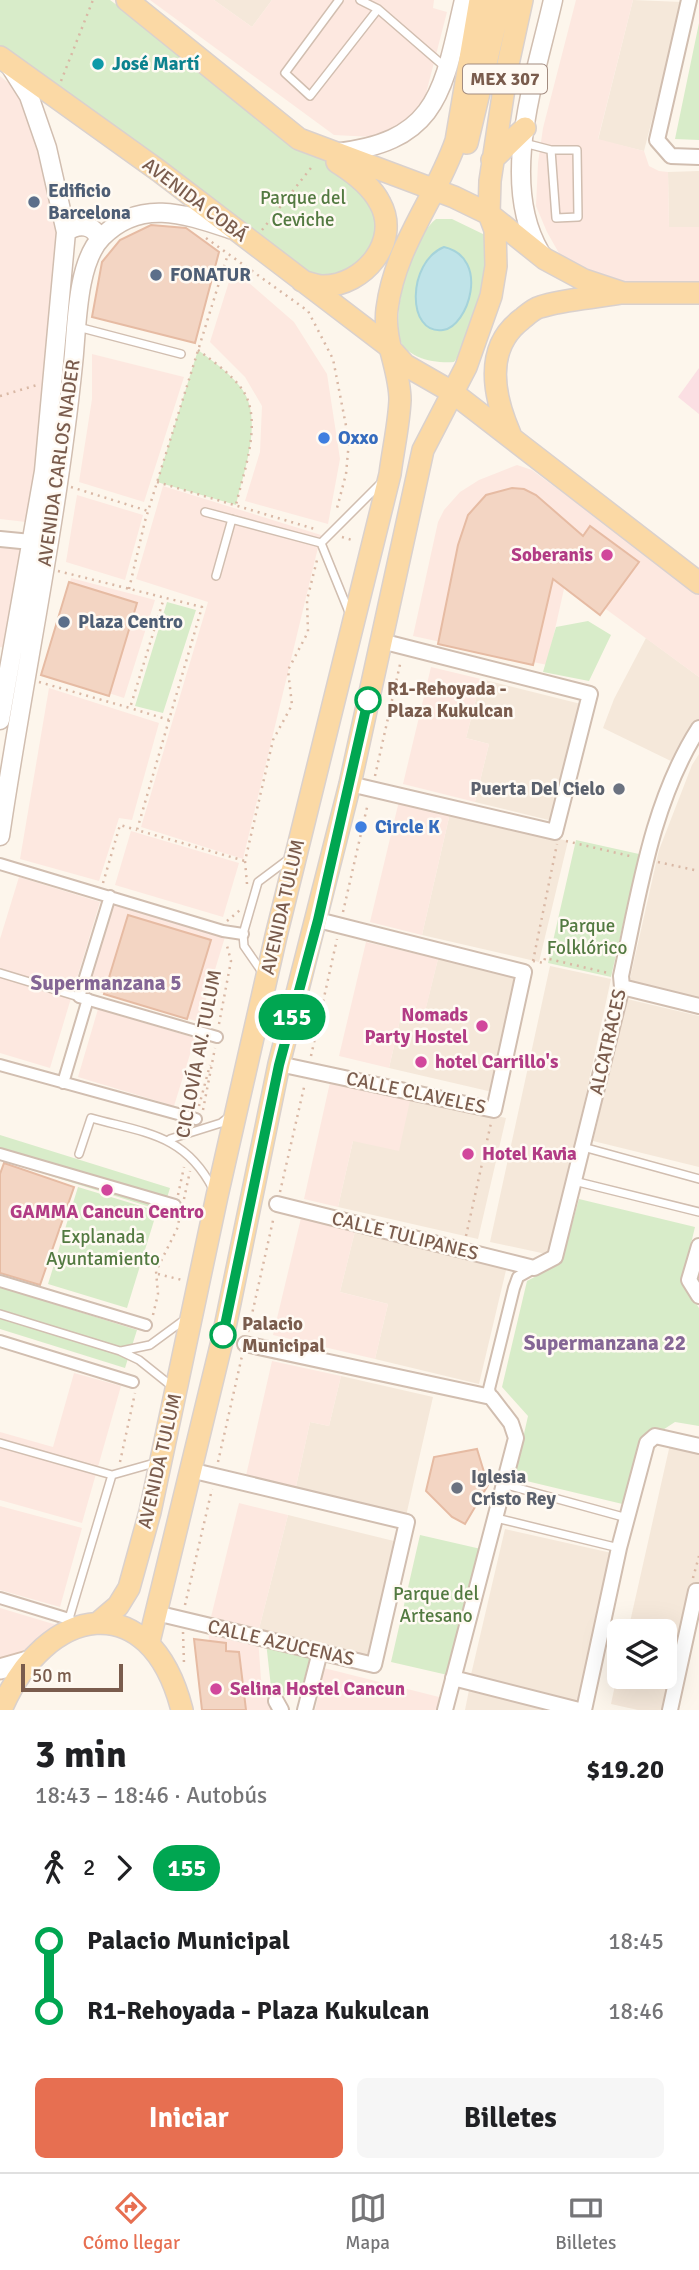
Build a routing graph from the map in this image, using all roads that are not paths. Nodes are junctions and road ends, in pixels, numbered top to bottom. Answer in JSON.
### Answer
{"nodes":[{"id":1,"x":127,"y":0,"type":"edge"},
{"id":2,"x":339,"y":0,"type":"edge"},
{"id":3,"x":360,"y":0,"type":"edge"},
{"id":4,"x":464,"y":0,"type":"edge"},
{"id":5,"x":480,"y":0,"type":"edge"},
{"id":6,"x":501,"y":0,"type":"edge"},
{"id":7,"x":522,"y":0,"type":"edge"},
{"id":8,"x":553,"y":0,"type":"edge"},
{"id":9,"x":689,"y":0,"type":"edge"},
{"id":10,"x":378,"y":9,"type":"junction"},
{"id":11,"x":4,"y":60,"type":"edge"},
{"id":12,"x":449,"y":70,"type":"junction"},
{"id":13,"x":524,"y":136,"type":"junction"},
{"id":14,"x":551,"y":150,"type":"junction"},
{"id":15,"x":327,"y":153,"type":"junction"},
{"id":16,"x":699,"y":157,"type":"edge"},
{"id":17,"x":492,"y":160,"type":"junction"},
{"id":18,"x":433,"y":189,"type":"junction"},
{"id":19,"x":489,"y":214,"type":"junction"},
{"id":20,"x":66,"y":232,"type":"junction"},
{"id":21,"x":244,"y":237,"type":"junction"},
{"id":22,"x":99,"y":239,"type":"junction"},
{"id":23,"x":545,"y":259,"type":"junction"},
{"id":24,"x":301,"y":281,"type":"junction"},
{"id":25,"x":623,"y":293,"type":"junction"},
{"id":26,"x":699,"y":293,"type":"edge"},
{"id":27,"x":77,"y":327,"type":"junction"},
{"id":28,"x":387,"y":345,"type":"junction"},
{"id":29,"x":181,"y":354,"type":"dead end"},
{"id":30,"x":452,"y":392,"type":"junction"},
{"id":31,"x":397,"y":416,"type":"junction"},
{"id":32,"x":431,"y":430,"type":"junction"},
{"id":33,"x":512,"y":437,"type":"junction"},
{"id":34,"x":390,"y":474,"type":"junction"},
{"id":35,"x":205,"y":512,"type":"dead end"},
{"id":36,"x":232,"y":519,"type":"junction"},
{"id":37,"x":0,"y":539,"type":"edge"},
{"id":38,"x":31,"y":542,"type":"junction"},
{"id":39,"x":321,"y":543,"type":"junction"},
{"id":40,"x":215,"y":576,"type":"dead end"},
{"id":41,"x":699,"y":583,"type":"edge"},
{"id":42,"x":353,"y":622,"type":"junction"},
{"id":43,"x":381,"y":642,"type":"junction"},
{"id":44,"x":4,"y":664,"type":"edge"},
{"id":45,"x":27,"y":673,"type":"junction"},
{"id":46,"x":0,"y":720,"type":"edge"},
{"id":47,"x":699,"y":729,"type":"edge"},
{"id":48,"x":350,"y":783,"type":"junction"},
{"id":49,"x":0,"y":836,"type":"edge"},
{"id":50,"x":296,"y":853,"type":"junction"},
{"id":51,"x":0,"y":864,"type":"edge"},
{"id":52,"x":105,"y":895,"type":"junction"},
{"id":53,"x":318,"y":920,"type":"junction"},
{"id":54,"x":243,"y":934,"type":"junction"},
{"id":55,"x":0,"y":973,"type":"edge"},
{"id":56,"x":267,"y":979,"type":"junction"},
{"id":57,"x":622,"y":981,"type":"junction"},
{"id":58,"x":84,"y":998,"type":"junction"},
{"id":59,"x":699,"y":1006,"type":"edge"},
{"id":60,"x":217,"y":1037,"type":"road end"},
{"id":61,"x":0,"y":1065,"type":"edge"},
{"id":62,"x":279,"y":1065,"type":"junction"},
{"id":63,"x":63,"y":1083,"type":"junction"},
{"id":64,"x":235,"y":1112,"type":"junction"},
{"id":65,"x":198,"y":1123,"type":"junction"},
{"id":66,"x":170,"y":1139,"type":"junction"},
{"id":67,"x":583,"y":1147,"type":"junction"},
{"id":68,"x":0,"y":1154,"type":"edge"},
{"id":69,"x":79,"y":1154,"type":"dead end"},
{"id":70,"x":699,"y":1179,"type":"edge"},
{"id":71,"x":574,"y":1181,"type":"junction"},
{"id":72,"x":216,"y":1196,"type":"junction"},
{"id":73,"x":277,"y":1204,"type":"road end"},
{"id":74,"x":179,"y":1207,"type":"road end"},
{"id":75,"x":699,"y":1212,"type":"edge"},
{"id":76,"x":699,"y":1246,"type":"edge"},
{"id":77,"x":534,"y":1268,"type":"junction"},
{"id":78,"x":0,"y":1281,"type":"edge"},
{"id":79,"x":699,"y":1296,"type":"edge"},
{"id":80,"x":192,"y":1313,"type":"junction"},
{"id":81,"x":0,"y":1314,"type":"edge"},
{"id":82,"x":149,"y":1322,"type":"road end"},
{"id":83,"x":0,"y":1341,"type":"edge"},
{"id":84,"x":245,"y":1344,"type":"road end"},
{"id":85,"x":120,"y":1351,"type":"junction"},
{"id":86,"x":133,"y":1382,"type":"dead end"},
{"id":87,"x":176,"y":1390,"type":"junction"},
{"id":88,"x":491,"y":1397,"type":"junction"},
{"id":89,"x":0,"y":1443,"type":"edge"},
{"id":90,"x":692,"y":1444,"type":"edge"},
{"id":91,"x":161,"y":1461,"type":"junction"},
{"id":92,"x":190,"y":1470,"type":"junction"},
{"id":93,"x":115,"y":1474,"type":"junction"},
{"id":94,"x":503,"y":1484,"type":"junction"},
{"id":95,"x":496,"y":1518,"type":"junction"},
{"id":96,"x":628,"y":1518,"type":"junction"},
{"id":97,"x":619,"y":1548,"type":"junction"},
{"id":98,"x":698,"y":1591,"type":"edge"},
{"id":99,"x":0,"y":1598,"type":"edge"},
{"id":100,"x":156,"y":1613,"type":"junction"},
{"id":101,"x":98,"y":1623,"type":"junction"},
{"id":102,"x":67,"y":1625,"type":"junction"},
{"id":103,"x":149,"y":1642,"type":"junction"},
{"id":104,"x":320,"y":1652,"type":"junction"},
{"id":105,"x":28,"y":1661,"type":"junction"},
{"id":106,"x":0,"y":1669,"type":"edge"},
{"id":107,"x":453,"y":1678,"type":"junction"},
{"id":108,"x":1,"y":1710,"type":"edge"},
{"id":109,"x":182,"y":1710,"type":"edge"},
{"id":110,"x":305,"y":1710,"type":"edge"},
{"id":111,"x":445,"y":1710,"type":"edge"},
{"id":112,"x":582,"y":1710,"type":"edge"},
{"id":113,"x":670,"y":1710,"type":"edge"}],
"edges":[{"from":1,"to":15,"type":"main road"},
{"from":2,"to":10,"type":"lane"},
{"from":3,"to":10,"type":"lane"},
{"from":4,"to":12,"type":"street"},
{"from":5,"to":18,"type":"main road"},
{"from":6,"to":18,"type":"main road","number":"MEX 307"},
{"from":7,"to":17,"type":"main road","number":"MEX 307"},
{"from":8,"to":13,"type":"street"},
{"from":9,"to":16,"type":"street"},
{"from":10,"to":12,"type":"lane"},
{"from":11,"to":20,"type":"street","name":"AVENIDA CARLOS NADER"},
{"from":11,"to":21,"type":"main road","name":"AVENIDA COBÁ"},
{"from":12,"to":15,"type":"street"},
{"from":13,"to":14,"type":"lane"},
{"from":13,"to":17,"type":"main road"},
{"from":13,"to":23,"type":"street"},
{"from":14,"to":14,"type":"lane"},
{"from":15,"to":18,"type":"main road"},
{"from":15,"to":24,"type":"main road"},
{"from":17,"to":19,"type":"main road","number":"MEX 307"},
{"from":18,"to":19,"type":"main road"},
{"from":18,"to":28,"type":"main road","name":"AVENIDA TULUM"},
{"from":19,"to":23,"type":"main road"},
{"from":19,"to":30,"type":"main road","name":"AVENIDA TULUM"},
{"from":20,"to":22,"type":"street"},
{"from":20,"to":38,"type":"street","name":"AVENIDA CARLOS NADER"},
{"from":21,"to":22,"type":"street"},
{"from":21,"to":24,"type":"main road","name":"AVENIDA COBÁ"},
{"from":22,"to":27,"type":"street","name":"AVENIDA CARLOS NADER"},
{"from":23,"to":25,"type":"main road"},
{"from":24,"to":28,"type":"main road","name":"AVENIDA COBÁ"},
{"from":25,"to":26,"type":"main road"},
{"from":25,"to":33,"type":"main road"},
{"from":27,"to":29,"type":"lane"},
{"from":27,"to":45,"type":"street","name":"AVENIDA CARLOS NADER"},
{"from":28,"to":30,"type":"main road","name":"AVENIDA COBÁ"},
{"from":28,"to":31,"type":"main road","name":"AVENIDA TULUM"},
{"from":30,"to":32,"type":"main road","name":"AVENIDA TULUM"},
{"from":30,"to":33,"type":"main road"},
{"from":31,"to":32,"type":"main road"},
{"from":31,"to":34,"type":"main road","name":"AVENIDA TULUM"},
{"from":32,"to":43,"type":"main road","name":"AVENIDA TULUM"},
{"from":33,"to":41,"type":"main road"},
{"from":34,"to":39,"type":"lane"},
{"from":34,"to":42,"type":"main road","name":"AVENIDA TULUM"},
{"from":35,"to":36,"type":"lane"},
{"from":36,"to":39,"type":"lane"},
{"from":36,"to":40,"type":"lane"},
{"from":37,"to":38,"type":"street"},
{"from":38,"to":44,"type":"street","name":"AVENIDA CARLOS NADER"},
{"from":39,"to":42,"type":"lane"},
{"from":42,"to":50,"type":"main road","name":"AVENIDA TULUM"},
{"from":43,"to":48,"type":"main road","name":"AVENIDA TULUM"},
{"from":43,"to":48,"type":"street"},
{"from":44,"to":45,"type":"street"},
{"from":44,"to":46,"type":"street","name":"AVENIDA CARLOS NADER"},
{"from":45,"to":49,"type":"street","name":"AVENIDA CARLOS NADER"},
{"from":47,"to":57,"type":"street","name":"ALCATRACES"},
{"from":48,"to":53,"type":"main road","name":"AVENIDA TULUM"},
{"from":50,"to":54,"type":"lane"},
{"from":50,"to":56,"type":"main road","name":"AVENIDA TULUM"},
{"from":51,"to":52,"type":"street"},
{"from":52,"to":54,"type":"street"},
{"from":52,"to":58,"type":"street"},
{"from":53,"to":62,"type":"main road","name":"AVENIDA TULUM"},
{"from":53,"to":62,"type":"street","name":"CALLE CLAVELES"},
{"from":54,"to":56,"type":"lane"},
{"from":55,"to":58,"type":"lane"},
{"from":56,"to":64,"type":"main road","name":"AVENIDA TULUM"},
{"from":57,"to":59,"type":"street"},
{"from":57,"to":67,"type":"street","name":"ALCATRACES"},
{"from":58,"to":60,"type":"street"},
{"from":58,"to":63,"type":"street"},
{"from":61,"to":63,"type":"street"},
{"from":62,"to":92,"type":"main road","name":"AVENIDA TULUM"},
{"from":63,"to":65,"type":"street"},
{"from":64,"to":65,"type":"lane"},
{"from":64,"to":72,"type":"main road","name":"AVENIDA TULUM"},
{"from":65,"to":66,"type":"lane"},
{"from":66,"to":69,"type":"lane"},
{"from":66,"to":72,"type":"lane"},
{"from":67,"to":70,"type":"lane"},
{"from":67,"to":71,"type":"street","name":"ALCATRACES"},
{"from":68,"to":74,"type":"street"},
{"from":71,"to":75,"type":"lane"},
{"from":71,"to":77,"type":"street","name":"ALCATRACES"},
{"from":72,"to":80,"type":"main road","name":"AVENIDA TULUM"},
{"from":73,"to":77,"type":"street","name":"CALLE TULIPANES"},
{"from":76,"to":79,"type":"street"},
{"from":77,"to":88,"type":"street"},
{"from":78,"to":82,"type":"street"},
{"from":80,"to":85,"type":"lane"},
{"from":80,"to":87,"type":"main road","name":"AVENIDA TULUM"},
{"from":81,"to":85,"type":"lane"},
{"from":83,"to":86,"type":"street"},
{"from":84,"to":88,"type":"street"},
{"from":85,"to":87,"type":"lane"},
{"from":87,"to":91,"type":"main road","name":"AVENIDA TULUM"},
{"from":88,"to":94,"type":"street"},
{"from":89,"to":93,"type":"lane"},
{"from":90,"to":96,"type":"street"},
{"from":91,"to":93,"type":"lane"},
{"from":91,"to":101,"type":"main road","name":"AVENIDA TULUM"},
{"from":92,"to":100,"type":"main road","name":"AVENIDA TULUM"},
{"from":92,"to":104,"type":"street","name":"CALLE AZUCENAS"},
{"from":93,"to":102,"type":"lane"},
{"from":94,"to":95,"type":"street"},
{"from":94,"to":96,"type":"lane"},
{"from":95,"to":97,"type":"lane"},
{"from":95,"to":107,"type":"street"},
{"from":96,"to":97,"type":"street"},
{"from":97,"to":112,"type":"street"},
{"from":98,"to":113,"type":"street"},
{"from":99,"to":102,"type":"street"},
{"from":100,"to":103,"type":"main road","name":"AVENIDA TULUM"},
{"from":100,"to":104,"type":"street","name":"CALLE AZUCENAS"},
{"from":101,"to":102,"type":"main road"},
{"from":101,"to":103,"type":"main road"},
{"from":102,"to":105,"type":"main road"},
{"from":103,"to":109,"type":"main road"},
{"from":104,"to":110,"type":"street"},
{"from":105,"to":106,"type":"main road"},
{"from":105,"to":108,"type":"main road"},
{"from":107,"to":111,"type":"street"},
{"from":107,"to":112,"type":"street"}]}
